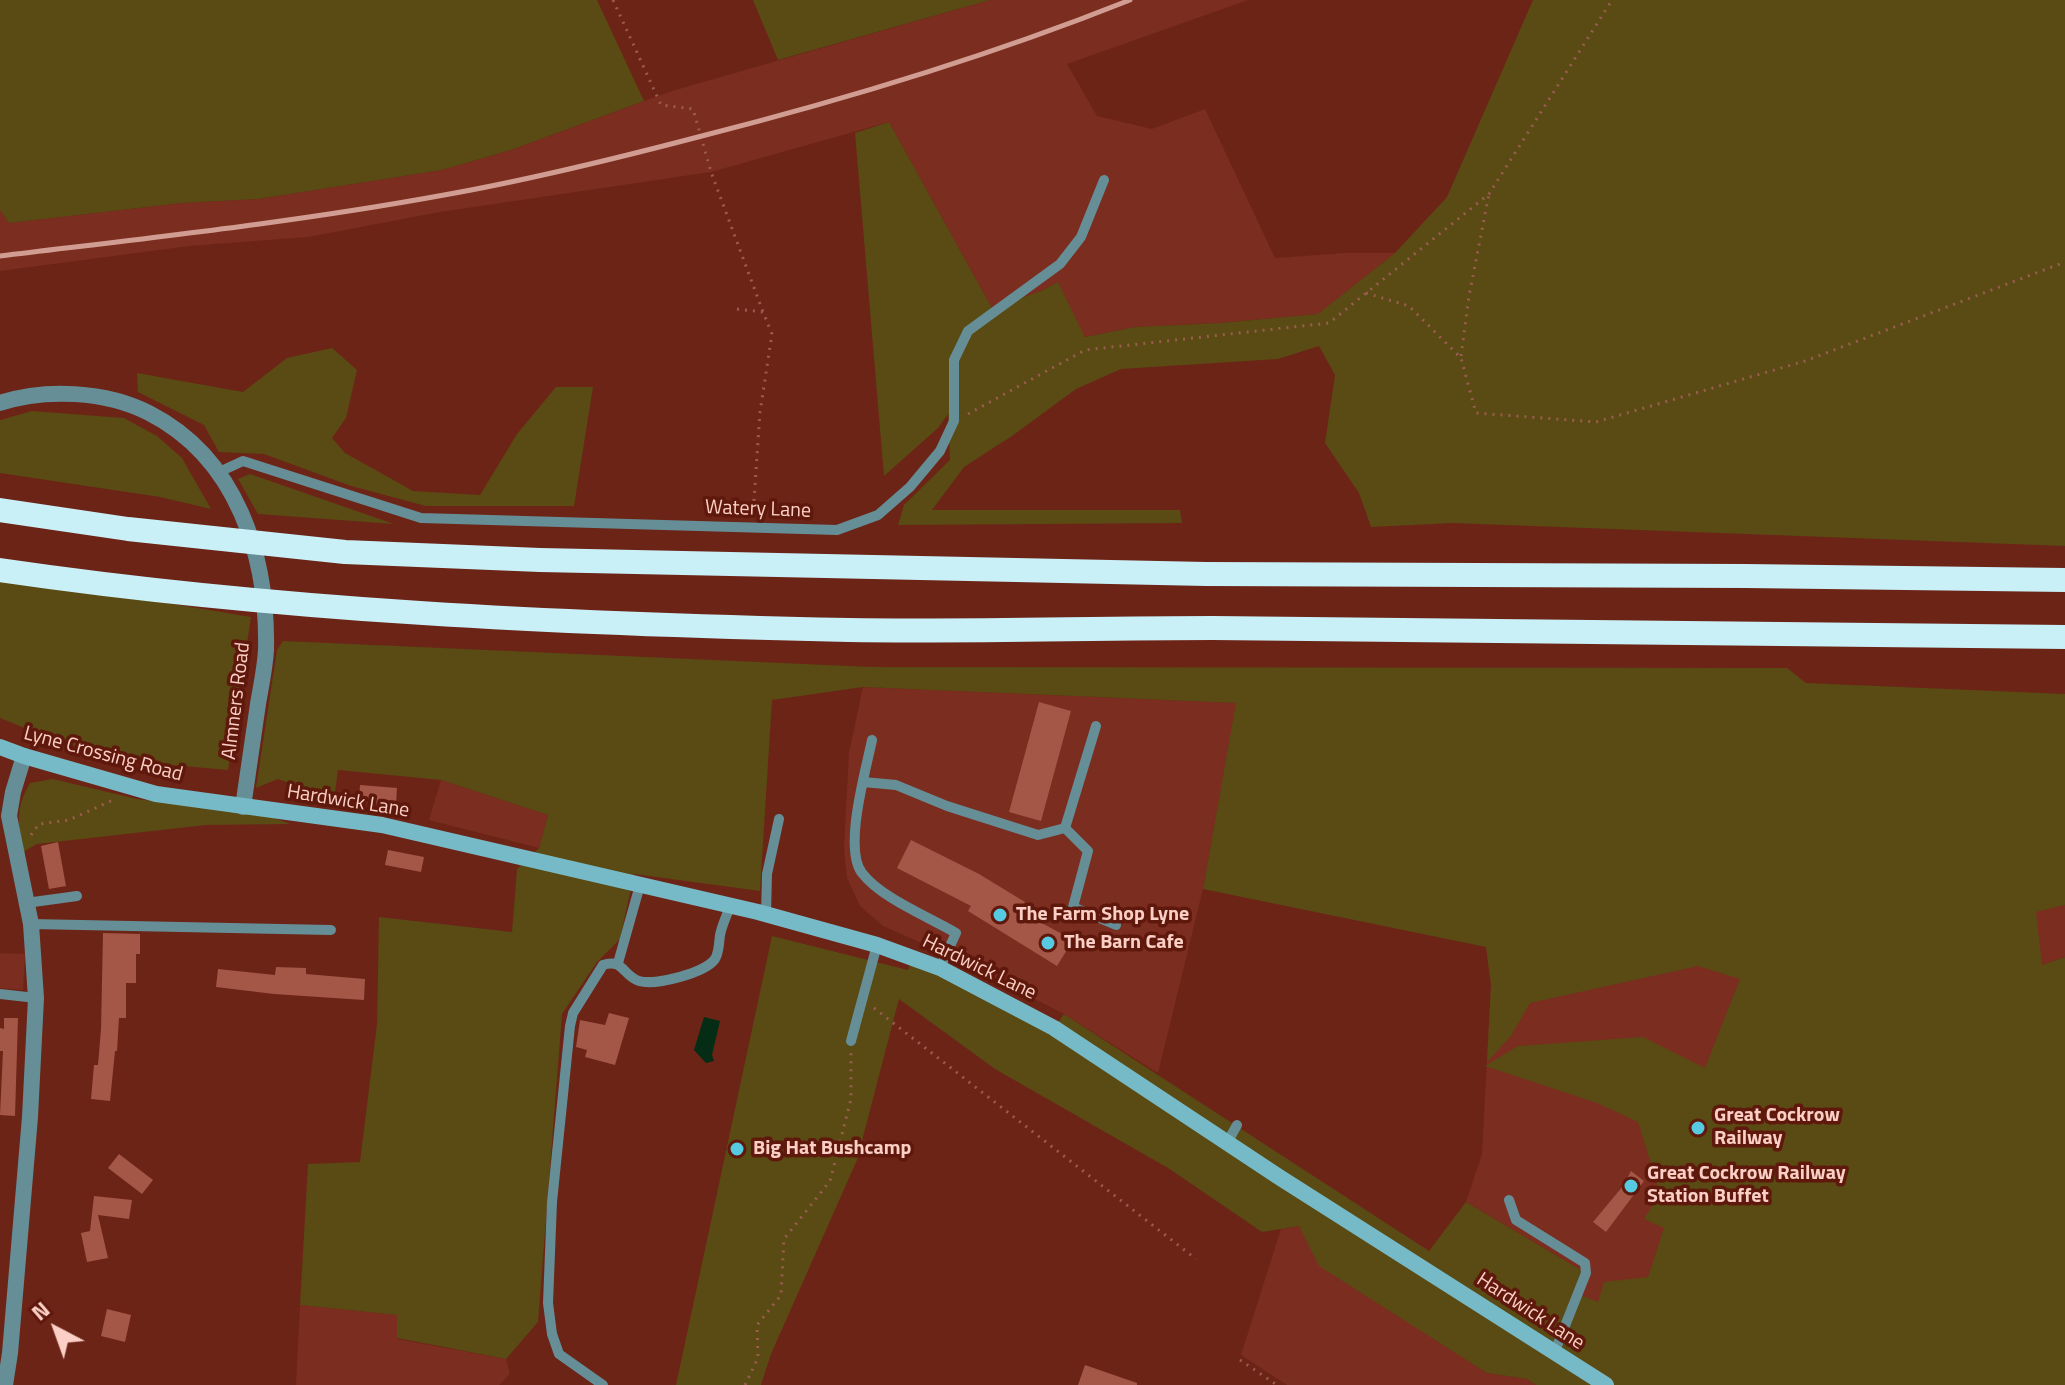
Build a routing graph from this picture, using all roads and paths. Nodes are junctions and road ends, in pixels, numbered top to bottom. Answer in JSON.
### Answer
{"nodes":[{"id":1,"x":613,"y":0,"type":"edge"},
{"id":2,"x":1612,"y":0,"type":"edge"},
{"id":3,"x":1104,"y":180,"type":"dead end"},
{"id":4,"x":1489,"y":194,"type":"junction"},
{"id":5,"x":2065,"y":262,"type":"edge"},
{"id":6,"x":1366,"y":293,"type":"junction"},
{"id":7,"x":737,"y":309,"type":"dead end"},
{"id":8,"x":763,"y":312,"type":"junction"},
{"id":9,"x":1461,"y":358,"type":"junction"},
{"id":10,"x":0,"y":403,"type":"edge"},
{"id":11,"x":954,"y":421,"type":"junction"},
{"id":12,"x":219,"y":472,"type":"junction"},
{"id":13,"x":0,"y":510,"type":"edge"},
{"id":14,"x":753,"y":528,"type":"junction"},
{"id":15,"x":0,"y":570,"type":"edge"},
{"id":16,"x":2065,"y":580,"type":"edge"},
{"id":17,"x":2065,"y":637,"type":"edge"},
{"id":18,"x":1096,"y":726,"type":"dead end"},
{"id":19,"x":872,"y":740,"type":"dead end"},
{"id":20,"x":0,"y":747,"type":"edge"},
{"id":21,"x":24,"y":756,"type":"junction"},
{"id":22,"x":863,"y":782,"type":"junction"},
{"id":23,"x":124,"y":800,"type":"dead end"},
{"id":24,"x":243,"y":807,"type":"junction"},
{"id":25,"x":779,"y":819,"type":"dead end"},
{"id":26,"x":1065,"y":828,"type":"junction"},
{"id":27,"x":15,"y":855,"type":"junction"},
{"id":28,"x":640,"y":885,"type":"junction"},
{"id":29,"x":77,"y":896,"type":"dead end"},
{"id":30,"x":26,"y":903,"type":"junction"},
{"id":31,"x":730,"y":906,"type":"junction"},
{"id":32,"x":766,"y":914,"type":"junction"},
{"id":33,"x":31,"y":924,"type":"junction"},
{"id":34,"x":1116,"y":925,"type":"dead end"},
{"id":35,"x":331,"y":930,"type":"dead end"},
{"id":36,"x":877,"y":945,"type":"junction"},
{"id":37,"x":618,"y":963,"type":"junction"},
{"id":38,"x":940,"y":968,"type":"junction"},
{"id":39,"x":0,"y":994,"type":"edge"},
{"id":40,"x":36,"y":998,"type":"junction"},
{"id":41,"x":862,"y":999,"type":"junction"},
{"id":42,"x":851,"y":1041,"type":"joint"},
{"id":43,"x":1237,"y":1125,"type":"dead end"},
{"id":44,"x":1227,"y":1143,"type":"junction"},
{"id":45,"x":1509,"y":1200,"type":"dead end"},
{"id":46,"x":1196,"y":1259,"type":"dead end"},
{"id":47,"x":1555,"y":1351,"type":"junction"},
{"id":48,"x":1240,"y":1360,"type":"dead end"},
{"id":49,"x":5,"y":1385,"type":"edge"},
{"id":50,"x":603,"y":1385,"type":"edge"},
{"id":51,"x":745,"y":1385,"type":"edge"},
{"id":52,"x":1277,"y":1385,"type":"edge"},
{"id":53,"x":1606,"y":1385,"type":"edge"}],
"edges":[{"from":1,"to":8,"type":"path"},
{"from":2,"to":4,"type":"path"},
{"from":3,"to":11,"type":"lane","name":"Watery Lane"},
{"from":4,"to":6,"type":"path"},
{"from":4,"to":9,"type":"path"},
{"from":5,"to":9,"type":"path"},
{"from":6,"to":9,"type":"path"},
{"from":6,"to":11,"type":"path"},
{"from":7,"to":8,"type":"path"},
{"from":8,"to":14,"type":"path"},
{"from":10,"to":12,"type":"street","name":"Almners Road"},
{"from":11,"to":14,"type":"lane","name":"Watery Lane"},
{"from":12,"to":14,"type":"lane","name":"Watery Lane"},
{"from":12,"to":24,"type":"street","name":"Almners Road"},
{"from":13,"to":16,"type":"highway"},
{"from":15,"to":17,"type":"highway"},
{"from":18,"to":26,"type":"lane"},
{"from":19,"to":22,"type":"lane"},
{"from":20,"to":21,"type":"street","name":"Lyne Crossing Road"},
{"from":21,"to":24,"type":"street","name":"Lyne Crossing Road"},
{"from":21,"to":27,"type":"street"},
{"from":22,"to":26,"type":"lane"},
{"from":22,"to":38,"type":"lane"},
{"from":23,"to":27,"type":"path"},
{"from":24,"to":28,"type":"street","name":"Hardwick Lane"},
{"from":25,"to":32,"type":"lane"},
{"from":26,"to":34,"type":"lane"},
{"from":27,"to":30,"type":"street"},
{"from":28,"to":31,"type":"street","name":"Hardwick Lane"},
{"from":28,"to":37,"type":"lane"},
{"from":29,"to":30,"type":"lane"},
{"from":30,"to":33,"type":"street"},
{"from":31,"to":32,"type":"street","name":"Hardwick Lane"},
{"from":31,"to":37,"type":"lane"},
{"from":32,"to":36,"type":"street","name":"Hardwick Lane"},
{"from":33,"to":35,"type":"lane"},
{"from":33,"to":40,"type":"street"},
{"from":36,"to":38,"type":"street","name":"Hardwick Lane"},
{"from":36,"to":41,"type":"lane"},
{"from":37,"to":50,"type":"lane"},
{"from":38,"to":44,"type":"street","name":"Hardwick Lane"},
{"from":39,"to":40,"type":"lane"},
{"from":40,"to":49,"type":"street"},
{"from":41,"to":42,"type":"lane"},
{"from":41,"to":46,"type":"path"},
{"from":42,"to":51,"type":"path"},
{"from":43,"to":44,"type":"lane"},
{"from":44,"to":47,"type":"street","name":"Hardwick Lane"},
{"from":45,"to":47,"type":"lane"},
{"from":47,"to":53,"type":"street","name":"Hardwick Lane"},
{"from":48,"to":52,"type":"path"}]}
